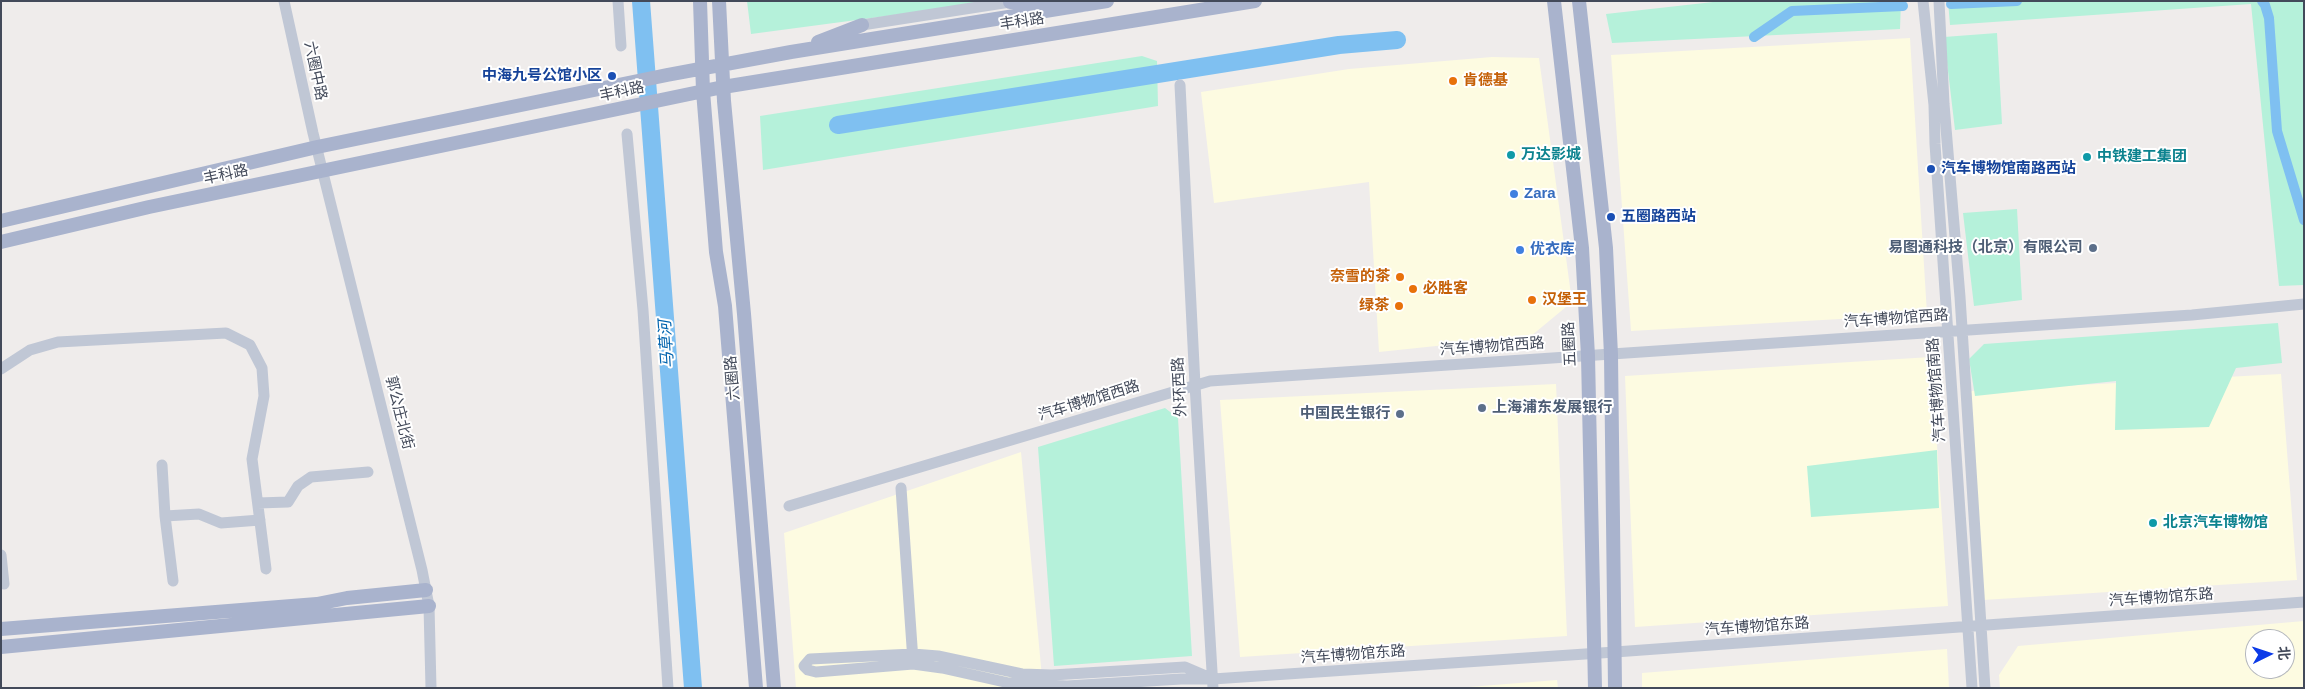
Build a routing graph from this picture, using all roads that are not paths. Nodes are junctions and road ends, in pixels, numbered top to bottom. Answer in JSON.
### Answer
{"nodes":[{"id":1,"x":284,"y":1,"type":"edge"},
{"id":2,"x":618,"y":1,"type":"edge"},
{"id":3,"x":700,"y":1,"type":"edge"},
{"id":4,"x":719,"y":1,"type":"edge"},
{"id":5,"x":1051,"y":1,"type":"edge"},
{"id":6,"x":1062,"y":1,"type":"edge"},
{"id":7,"x":1106,"y":1,"type":"edge"},
{"id":8,"x":1255,"y":1,"type":"edge"},
{"id":9,"x":1554,"y":1,"type":"edge"},
{"id":10,"x":1579,"y":1,"type":"edge"},
{"id":11,"x":1923,"y":1,"type":"edge"},
{"id":12,"x":1940,"y":1,"type":"edge"},
{"id":13,"x":1010,"y":2,"type":"edge"},
{"id":14,"x":1089,"y":4,"type":"junction"},
{"id":15,"x":862,"y":25,"type":"joint"},
{"id":16,"x":621,"y":46,"type":"dead end"},
{"id":17,"x":791,"y":52,"type":"junction"},
{"id":18,"x":722,"y":65,"type":"junction"},
{"id":19,"x":704,"y":69,"type":"junction"},
{"id":20,"x":1180,"y":85,"type":"dead end"},
{"id":21,"x":723,"y":87,"type":"junction"},
{"id":22,"x":703,"y":91,"type":"junction"},
{"id":23,"x":626,"y":134,"type":"dead end"},
{"id":24,"x":318,"y":148,"type":"junction"},
{"id":25,"x":323,"y":171,"type":"junction"},
{"id":26,"x":1,"y":221,"type":"edge"},
{"id":27,"x":1,"y":242,"type":"edge"},
{"id":28,"x":2304,"y":304,"type":"edge"},
{"id":29,"x":1962,"y":330,"type":"junction"},
{"id":30,"x":1948,"y":331,"type":"junction"},
{"id":31,"x":1611,"y":354,"type":"junction"},
{"id":32,"x":1588,"y":356,"type":"junction"},
{"id":33,"x":1,"y":369,"type":"edge"},
{"id":34,"x":1195,"y":385,"type":"junction"},
{"id":35,"x":162,"y":465,"type":"dead end"},
{"id":36,"x":368,"y":472,"type":"dead end"},
{"id":37,"x":901,"y":488,"type":"dead end"},
{"id":38,"x":258,"y":503,"type":"junction"},
{"id":39,"x":789,"y":506,"type":"dead end"},
{"id":40,"x":165,"y":516,"type":"junction"},
{"id":41,"x":260,"y":520,"type":"junction"},
{"id":42,"x":1,"y":555,"type":"edge"},
{"id":43,"x":266,"y":569,"type":"dead end"},
{"id":44,"x":173,"y":581,"type":"dead end"},
{"id":45,"x":4,"y":584,"type":"dead end"},
{"id":46,"x":426,"y":590,"type":"junction"},
{"id":47,"x":2304,"y":602,"type":"edge"},
{"id":48,"x":429,"y":606,"type":"junction"},
{"id":49,"x":1982,"y":627,"type":"junction"},
{"id":50,"x":1968,"y":628,"type":"junction"},
{"id":51,"x":1,"y":629,"type":"edge"},
{"id":52,"x":1,"y":647,"type":"edge"},
{"id":53,"x":1615,"y":652,"type":"junction"},
{"id":54,"x":1594,"y":653,"type":"junction"},
{"id":55,"x":913,"y":659,"type":"junction"},
{"id":56,"x":1213,"y":683,"type":"edge"},
{"id":57,"x":431,"y":688,"type":"edge"},
{"id":58,"x":668,"y":688,"type":"edge"},
{"id":59,"x":756,"y":688,"type":"edge"},
{"id":60,"x":774,"y":688,"type":"edge"},
{"id":61,"x":1595,"y":688,"type":"edge"},
{"id":62,"x":1616,"y":688,"type":"edge"},
{"id":63,"x":1972,"y":688,"type":"edge"},
{"id":64,"x":1985,"y":688,"type":"edge"}],
"edges":[{"from":1,"to":24,"type":"street","name":"六圈中路"},
{"from":2,"to":16,"type":"street"},
{"from":3,"to":19,"type":"main road","name":"六圈路"},
{"from":4,"to":18,"type":"main road","name":"六圈路"},
{"from":5,"to":13,"type":"main road"},
{"from":6,"to":14,"type":"main road"},
{"from":7,"to":14,"type":"main road","name":"丰科路"},
{"from":8,"to":21,"type":"main road","name":"丰科路"},
{"from":9,"to":32,"type":"main road","name":"五圈路"},
{"from":10,"to":31,"type":"main road"},
{"from":11,"to":30,"type":"street","name":"汽车博物馆南路"},
{"from":12,"to":29,"type":"street","name":"汽车博物馆南路"},
{"from":13,"to":15,"type":"street","name":"丰科路"},
{"from":14,"to":17,"type":"main road","name":"丰科路"},
{"from":15,"to":17,"type":"main road"},
{"from":17,"to":18,"type":"main road","name":"丰科路"},
{"from":18,"to":19,"type":"main road","name":"丰科路"},
{"from":18,"to":21,"type":"main road","name":"六圈路"},
{"from":19,"to":22,"type":"main road","name":"六圈路"},
{"from":19,"to":24,"type":"main road","name":"丰科路"},
{"from":20,"to":34,"type":"street","name":"外环西路"},
{"from":21,"to":22,"type":"main road","name":"丰科路"},
{"from":21,"to":60,"type":"main road","name":"六圈路"},
{"from":22,"to":25,"type":"main road","name":"丰科路"},
{"from":22,"to":59,"type":"main road","name":"六圈路"},
{"from":23,"to":58,"type":"street"},
{"from":24,"to":25,"type":"street","name":"郭公庄北街"},
{"from":24,"to":26,"type":"main road","name":"丰科路"},
{"from":25,"to":27,"type":"main road","name":"丰科路"},
{"from":25,"to":46,"type":"street","name":"郭公庄北街"},
{"from":28,"to":29,"type":"street","name":"汽车博物馆西路"},
{"from":29,"to":30,"type":"street","name":"汽车博物馆西路"},
{"from":29,"to":49,"type":"street","name":"汽车博物馆南路"},
{"from":30,"to":31,"type":"street","name":"汽车博物馆西路"},
{"from":30,"to":50,"type":"street","name":"汽车博物馆南路"},
{"from":31,"to":32,"type":"street","name":"汽车博物馆西路"},
{"from":31,"to":53,"type":"main road"},
{"from":32,"to":34,"type":"street","name":"汽车博物馆西路"},
{"from":32,"to":54,"type":"main road","name":"五圈路"},
{"from":33,"to":38,"type":"street"},
{"from":34,"to":39,"type":"street","name":"汽车博物馆西路"},
{"from":34,"to":56,"type":"street","name":"外环西路"},
{"from":35,"to":40,"type":"street"},
{"from":36,"to":38,"type":"street"},
{"from":37,"to":55,"type":"street"},
{"from":38,"to":41,"type":"street"},
{"from":40,"to":41,"type":"street"},
{"from":40,"to":44,"type":"street"},
{"from":41,"to":43,"type":"street"},
{"from":42,"to":45,"type":"street"},
{"from":46,"to":48,"type":"street","name":"郭公庄北街"},
{"from":46,"to":51,"type":"main road"},
{"from":47,"to":49,"type":"street","name":"汽车博物馆东路"},
{"from":48,"to":52,"type":"main road"},
{"from":48,"to":57,"type":"street","name":"郭公庄北街"},
{"from":49,"to":50,"type":"street","name":"汽车博物馆东路"},
{"from":49,"to":64,"type":"street","name":"汽车博物馆南路"},
{"from":50,"to":53,"type":"street","name":"汽车博物馆东路"},
{"from":50,"to":63,"type":"street","name":"汽车博物馆南路"},
{"from":53,"to":54,"type":"street","name":"汽车博物馆东路"},
{"from":53,"to":62,"type":"main road"},
{"from":54,"to":56,"type":"street","name":"汽车博物馆东路"},
{"from":54,"to":61,"type":"main road","name":"五圈路"},
{"from":55,"to":55,"type":"street"},
{"from":55,"to":56,"type":"street"}]}
